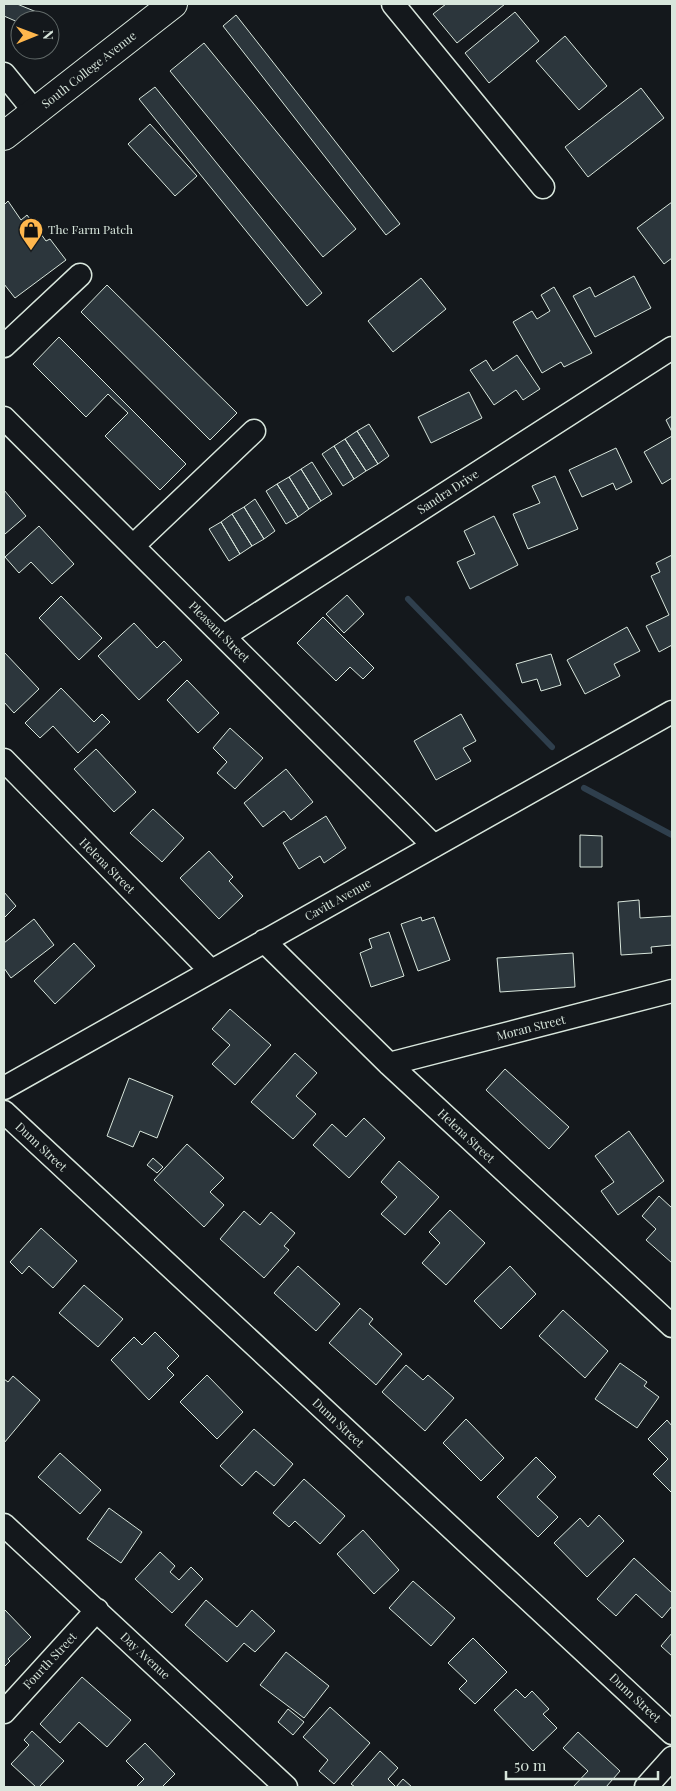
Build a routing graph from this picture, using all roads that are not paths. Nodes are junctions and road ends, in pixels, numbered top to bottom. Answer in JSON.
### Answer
{"nodes":[{"id":1,"x":173,"y":4,"type":"edge"},
{"id":2,"x":393,"y":4,"type":"edge"},
{"id":3,"x":4,"y":74,"type":"edge"},
{"id":4,"x":35,"y":112,"type":"junction"},
{"id":5,"x":4,"y":136,"type":"edge"},
{"id":6,"x":543,"y":186,"type":"dead end"},
{"id":7,"x":80,"y":275,"type":"dead end"},
{"id":8,"x":4,"y":346,"type":"edge"},
{"id":9,"x":672,"y":348,"type":"edge"},
{"id":10,"x":4,"y":419,"type":"edge"},
{"id":11,"x":254,"y":431,"type":"dead end"},
{"id":12,"x":133,"y":546,"type":"junction"},
{"id":13,"x":224,"y":636,"type":"junction"},
{"id":14,"x":672,"y":712,"type":"edge"},
{"id":15,"x":4,"y":760,"type":"edge"},
{"id":16,"x":434,"y":846,"type":"junction"},
{"id":17,"x":264,"y":941,"type":"junction"},
{"id":18,"x":211,"y":971,"type":"junction"},
{"id":19,"x":672,"y":991,"type":"edge"},
{"id":20,"x":389,"y":1064,"type":"junction"},
{"id":21,"x":4,"y":1088,"type":"edge"},
{"id":22,"x":4,"y":1112,"type":"edge"},
{"id":23,"x":672,"y":1326,"type":"edge"},
{"id":24,"x":4,"y":1525,"type":"edge"},
{"id":25,"x":97,"y":1610,"type":"junction"},
{"id":26,"x":4,"y":1712,"type":"edge"},
{"id":27,"x":672,"y":1733,"type":"edge"},
{"id":28,"x":672,"y":1758,"type":"edge"},
{"id":29,"x":286,"y":1787,"type":"edge"},
{"id":30,"x":646,"y":1787,"type":"edge"}],
"edges":[{"from":1,"to":4,"type":"main road","name":"South College Avenue"},
{"from":2,"to":6,"type":"street"},
{"from":3,"to":4,"type":"street"},
{"from":4,"to":5,"type":"main road","name":"South College Avenue"},
{"from":7,"to":8,"type":"street"},
{"from":9,"to":13,"type":"street","name":"Sandra Drive"},
{"from":10,"to":12,"type":"street","name":"Pleasant Street"},
{"from":11,"to":12,"type":"street"},
{"from":12,"to":13,"type":"street","name":"Pleasant Street"},
{"from":13,"to":16,"type":"street","name":"Pleasant Street"},
{"from":14,"to":16,"type":"street","name":"Cavitt Avenue"},
{"from":15,"to":18,"type":"street","name":"Helena Street"},
{"from":16,"to":17,"type":"street","name":"Cavitt Avenue"},
{"from":17,"to":18,"type":"street","name":"Cavitt Avenue"},
{"from":17,"to":20,"type":"street","name":"Helena Street"},
{"from":18,"to":21,"type":"street","name":"Cavitt Avenue"},
{"from":19,"to":20,"type":"street","name":"Moran Street"},
{"from":20,"to":23,"type":"street","name":"Helena Street"},
{"from":22,"to":27,"type":"street","name":"Dunn Street"},
{"from":24,"to":25,"type":"street","name":"Day Avenue"},
{"from":25,"to":26,"type":"street","name":"Fourth Street"},
{"from":25,"to":29,"type":"street","name":"Day Avenue"},
{"from":28,"to":30,"type":"street"}]}
